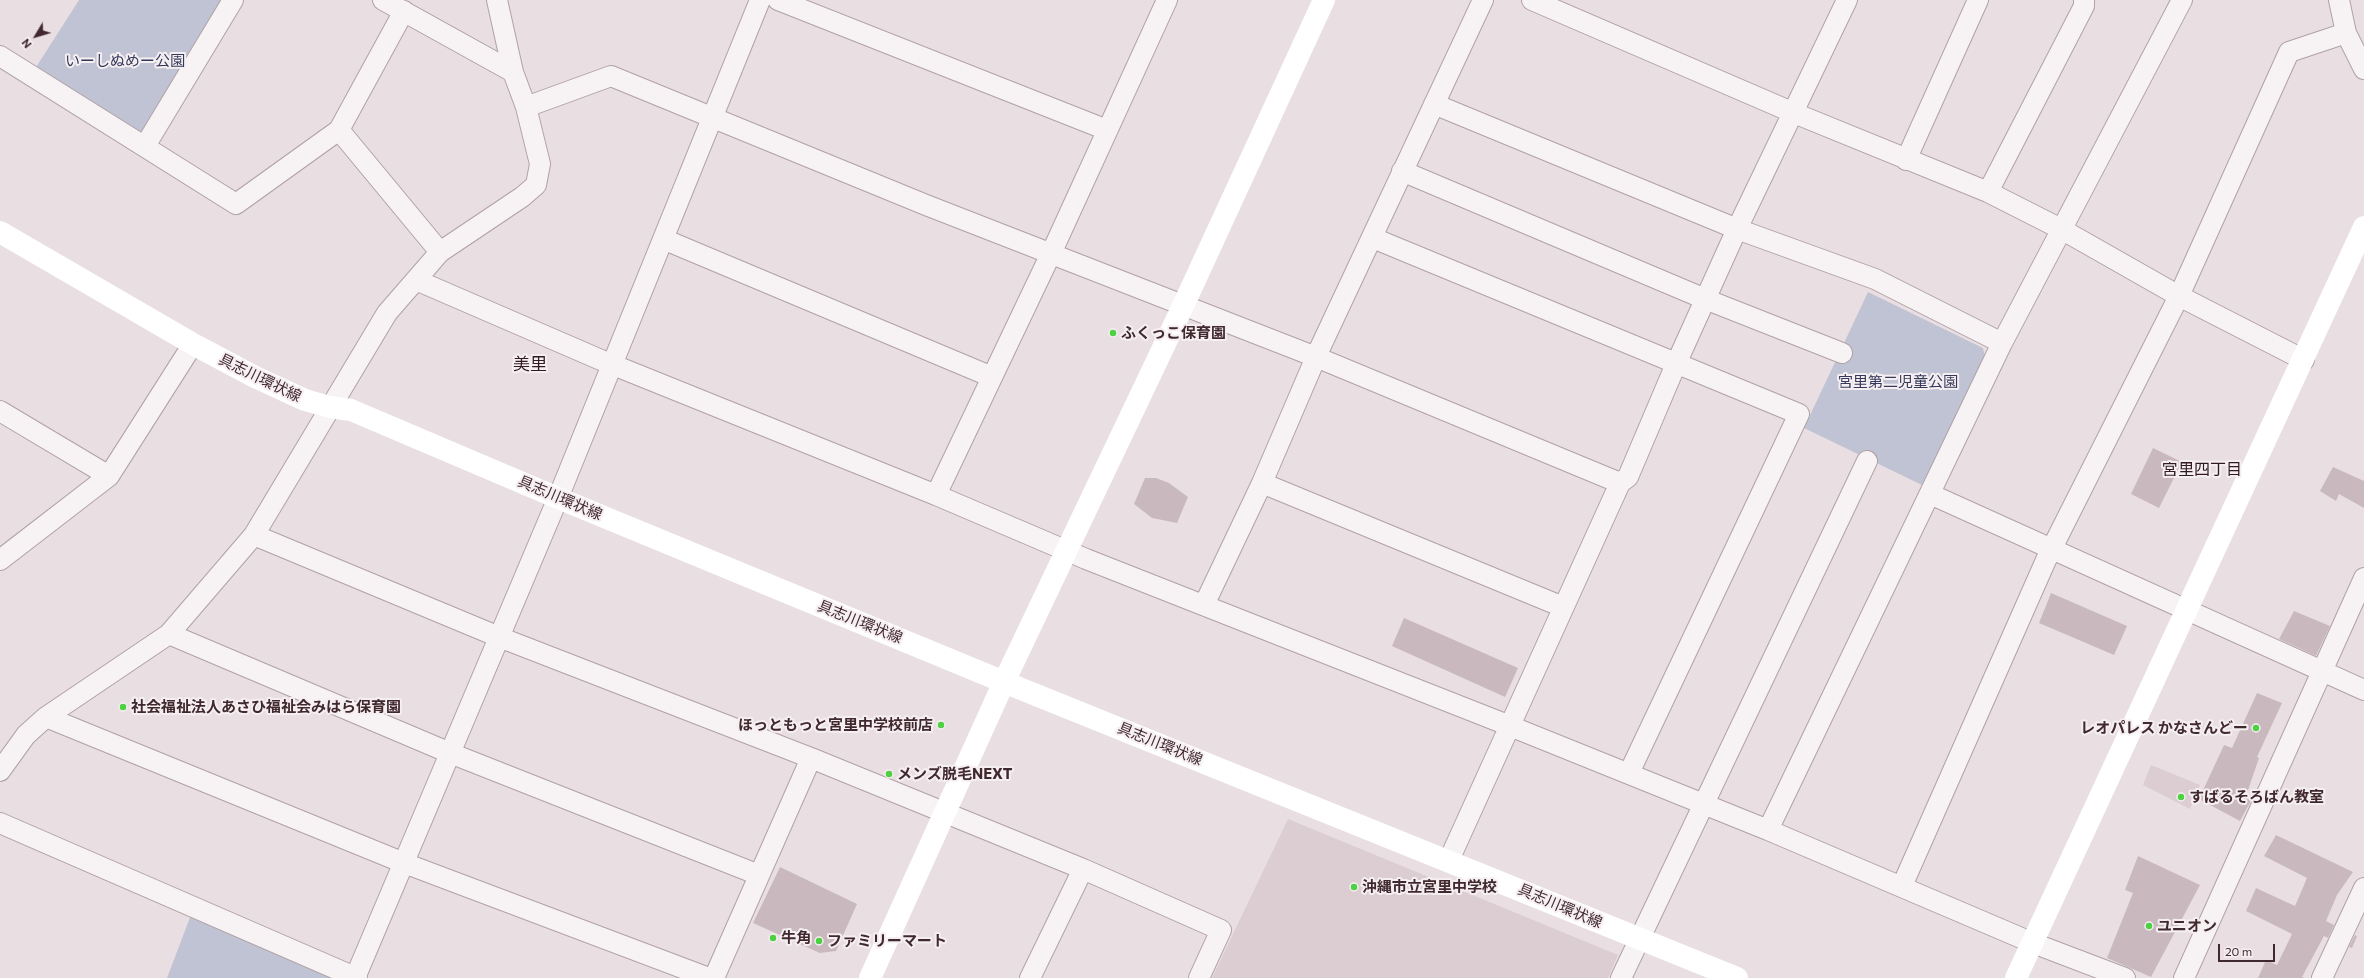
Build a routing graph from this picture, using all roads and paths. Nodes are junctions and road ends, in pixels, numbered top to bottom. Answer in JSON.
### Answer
{"nodes":[{"id":1,"x":233,"y":0,"type":"edge"},
{"id":2,"x":382,"y":0,"type":"edge"},
{"id":3,"x":497,"y":0,"type":"edge"},
{"id":4,"x":760,"y":0,"type":"edge"},
{"id":5,"x":778,"y":0,"type":"edge"},
{"id":6,"x":1166,"y":0,"type":"edge"},
{"id":7,"x":1324,"y":0,"type":"edge"},
{"id":8,"x":1483,"y":0,"type":"edge"},
{"id":9,"x":1532,"y":0,"type":"edge"},
{"id":10,"x":1847,"y":0,"type":"edge"},
{"id":11,"x":1978,"y":0,"type":"edge"},
{"id":12,"x":2084,"y":0,"type":"edge"},
{"id":13,"x":2182,"y":0,"type":"edge"},
{"id":14,"x":2339,"y":0,"type":"edge"},
{"id":15,"x":404,"y":11,"type":"junction"},
{"id":16,"x":2346,"y":33,"type":"junction"},
{"id":17,"x":0,"y":56,"type":"edge"},
{"id":18,"x":2364,"y":69,"type":"edge"},
{"id":19,"x":513,"y":72,"type":"junction"},
{"id":20,"x":1434,"y":104,"type":"junction"},
{"id":21,"x":526,"y":107,"type":"junction"},
{"id":22,"x":1794,"y":113,"type":"junction"},
{"id":23,"x":711,"y":117,"type":"junction"},
{"id":24,"x":338,"y":130,"type":"junction"},
{"id":25,"x":1107,"y":130,"type":"junction"},
{"id":26,"x":146,"y":146,"type":"junction"},
{"id":27,"x":1906,"y":160,"type":"junction"},
{"id":28,"x":1402,"y":172,"type":"junction"},
{"id":29,"x":1988,"y":192,"type":"junction"},
{"id":30,"x":2364,"y":227,"type":"edge"},
{"id":31,"x":1737,"y":229,"type":"junction"},
{"id":32,"x":2061,"y":229,"type":"junction"},
{"id":33,"x":0,"y":232,"type":"edge"},
{"id":34,"x":1373,"y":238,"type":"junction"},
{"id":35,"x":663,"y":239,"type":"junction"},
{"id":36,"x":440,"y":252,"type":"junction"},
{"id":37,"x":1050,"y":255,"type":"junction"},
{"id":38,"x":416,"y":280,"type":"junction"},
{"id":39,"x":2179,"y":296,"type":"junction"},
{"id":40,"x":1705,"y":299,"type":"junction"},
{"id":41,"x":1183,"y":306,"type":"junction"},
{"id":42,"x":2002,"y":343,"type":"junction"},
{"id":43,"x":193,"y":344,"type":"junction"},
{"id":44,"x":1842,"y":353,"type":"dead end"},
{"id":45,"x":1316,"y":357,"type":"junction"},
{"id":46,"x":2304,"y":360,"type":"junction"},
{"id":47,"x":611,"y":364,"type":"junction"},
{"id":48,"x":1676,"y":364,"type":"junction"},
{"id":49,"x":992,"y":377,"type":"junction"},
{"id":50,"x":330,"y":407,"type":"junction"},
{"id":51,"x":0,"y":411,"type":"edge"},
{"id":52,"x":1867,"y":462,"type":"dead end"},
{"id":53,"x":109,"y":476,"type":"junction"},
{"id":54,"x":1262,"y":483,"type":"junction"},
{"id":55,"x":1620,"y":483,"type":"junction"},
{"id":56,"x":1930,"y":494,"type":"junction"},
{"id":57,"x":936,"y":495,"type":"junction"},
{"id":58,"x":558,"y":498,"type":"junction"},
{"id":59,"x":254,"y":535,"type":"junction"},
{"id":60,"x":2051,"y":550,"type":"junction"},
{"id":61,"x":1067,"y":552,"type":"junction"},
{"id":62,"x":0,"y":560,"type":"edge"},
{"id":63,"x":2364,"y":578,"type":"edge"},
{"id":64,"x":1204,"y":605,"type":"junction"},
{"id":65,"x":1563,"y":607,"type":"junction"},
{"id":66,"x":2187,"y":612,"type":"junction"},
{"id":67,"x":169,"y":634,"type":"junction"},
{"id":68,"x":499,"y":637,"type":"junction"},
{"id":69,"x":2321,"y":671,"type":"junction"},
{"id":70,"x":1004,"y":682,"type":"junction"},
{"id":71,"x":2364,"y":690,"type":"edge"},
{"id":72,"x":46,"y":717,"type":"junction"},
{"id":73,"x":1509,"y":726,"type":"junction"},
{"id":74,"x":450,"y":753,"type":"junction"},
{"id":75,"x":811,"y":758,"type":"junction"},
{"id":76,"x":0,"y":771,"type":"edge"},
{"id":77,"x":1629,"y":773,"type":"junction"},
{"id":78,"x":1703,"y":804,"type":"junction"},
{"id":79,"x":945,"y":814,"type":"junction"},
{"id":80,"x":0,"y":823,"type":"edge"},
{"id":81,"x":1768,"y":830,"type":"junction"},
{"id":82,"x":1449,"y":860,"type":"junction"},
{"id":83,"x":404,"y":863,"type":"junction"},
{"id":84,"x":1083,"y":869,"type":"junction"},
{"id":85,"x":759,"y":875,"type":"junction"},
{"id":86,"x":1902,"y":886,"type":"junction"},
{"id":87,"x":2364,"y":888,"type":"edge"},
{"id":88,"x":2357,"y":922,"type":"edge"},
{"id":89,"x":1639,"y":939,"type":"junction"},
{"id":90,"x":2033,"y":943,"type":"junction"},
{"id":91,"x":356,"y":978,"type":"edge"},
{"id":92,"x":709,"y":978,"type":"edge"},
{"id":93,"x":714,"y":978,"type":"edge"},
{"id":94,"x":870,"y":978,"type":"edge"},
{"id":95,"x":1030,"y":978,"type":"edge"},
{"id":96,"x":1198,"y":978,"type":"edge"},
{"id":97,"x":1621,"y":978,"type":"edge"},
{"id":98,"x":1737,"y":978,"type":"edge"},
{"id":99,"x":2016,"y":978,"type":"edge"},
{"id":100,"x":2125,"y":978,"type":"edge"},
{"id":101,"x":2184,"y":978,"type":"edge"},
{"id":102,"x":2322,"y":978,"type":"edge"}],
"edges":[{"from":1,"to":26,"type":"street"},
{"from":2,"to":15,"type":"street"},
{"from":3,"to":19,"type":"street"},
{"from":4,"to":23,"type":"street"},
{"from":5,"to":25,"type":"street"},
{"from":6,"to":25,"type":"street"},
{"from":7,"to":41,"type":"street"},
{"from":8,"to":20,"type":"street"},
{"from":9,"to":22,"type":"street"},
{"from":10,"to":22,"type":"street"},
{"from":11,"to":27,"type":"street"},
{"from":12,"to":29,"type":"street"},
{"from":13,"to":32,"type":"street"},
{"from":14,"to":16,"type":"street"},
{"from":15,"to":19,"type":"street"},
{"from":15,"to":24,"type":"street"},
{"from":16,"to":18,"type":"street"},
{"from":16,"to":39,"type":"street"},
{"from":17,"to":26,"type":"street"},
{"from":19,"to":21,"type":"street"},
{"from":20,"to":28,"type":"street"},
{"from":20,"to":31,"type":"street"},
{"from":21,"to":23,"type":"street"},
{"from":21,"to":36,"type":"street"},
{"from":22,"to":27,"type":"street"},
{"from":22,"to":31,"type":"street"},
{"from":23,"to":35,"type":"street"},
{"from":23,"to":37,"type":"street"},
{"from":24,"to":26,"type":"street"},
{"from":24,"to":36,"type":"street"},
{"from":25,"to":37,"type":"street"},
{"from":27,"to":29,"type":"street"},
{"from":28,"to":34,"type":"street"},
{"from":28,"to":40,"type":"street"},
{"from":29,"to":32,"type":"street"},
{"from":30,"to":46,"type":"street"},
{"from":31,"to":40,"type":"street"},
{"from":31,"to":42,"type":"street"},
{"from":32,"to":39,"type":"street"},
{"from":32,"to":42,"type":"street"},
{"from":33,"to":43,"type":"street","name":"具志川環状線"},
{"from":34,"to":45,"type":"street"},
{"from":34,"to":48,"type":"street"},
{"from":35,"to":47,"type":"street"},
{"from":35,"to":49,"type":"street"},
{"from":36,"to":38,"type":"street"},
{"from":37,"to":41,"type":"street"},
{"from":37,"to":49,"type":"street"},
{"from":38,"to":47,"type":"street"},
{"from":38,"to":50,"type":"street"},
{"from":39,"to":46,"type":"street"},
{"from":39,"to":60,"type":"street"},
{"from":40,"to":44,"type":"street"},
{"from":40,"to":48,"type":"street"},
{"from":41,"to":45,"type":"street"},
{"from":41,"to":61,"type":"street"},
{"from":42,"to":56,"type":"street"},
{"from":43,"to":50,"type":"street","name":"具志川環状線"},
{"from":43,"to":53,"type":"street"},
{"from":45,"to":54,"type":"street"},
{"from":45,"to":55,"type":"street"},
{"from":46,"to":66,"type":"street"},
{"from":47,"to":57,"type":"street"},
{"from":47,"to":58,"type":"street"},
{"from":48,"to":55,"type":"street"},
{"from":48,"to":77,"type":"street"},
{"from":49,"to":57,"type":"street"},
{"from":50,"to":58,"type":"street","name":"具志川環状線"},
{"from":50,"to":59,"type":"street"},
{"from":51,"to":53,"type":"street"},
{"from":52,"to":78,"type":"street"},
{"from":53,"to":62,"type":"street"},
{"from":54,"to":64,"type":"street"},
{"from":54,"to":65,"type":"street"},
{"from":55,"to":65,"type":"street"},
{"from":56,"to":60,"type":"street"},
{"from":56,"to":81,"type":"street"},
{"from":57,"to":61,"type":"street"},
{"from":58,"to":68,"type":"street"},
{"from":58,"to":70,"type":"street","name":"具志川環状線"},
{"from":59,"to":67,"type":"street"},
{"from":59,"to":68,"type":"street"},
{"from":60,"to":66,"type":"street"},
{"from":60,"to":86,"type":"street"},
{"from":61,"to":64,"type":"street"},
{"from":61,"to":70,"type":"street"},
{"from":63,"to":69,"type":"street"},
{"from":64,"to":73,"type":"street"},
{"from":65,"to":73,"type":"street"},
{"from":66,"to":69,"type":"street"},
{"from":66,"to":90,"type":"street"},
{"from":67,"to":72,"type":"street"},
{"from":67,"to":74,"type":"street"},
{"from":68,"to":74,"type":"street"},
{"from":68,"to":75,"type":"street"},
{"from":69,"to":71,"type":"street"},
{"from":69,"to":101,"type":"street"},
{"from":70,"to":79,"type":"street"},
{"from":70,"to":82,"type":"street","name":"具志川環状線"},
{"from":72,"to":76,"type":"street"},
{"from":72,"to":83,"type":"street"},
{"from":73,"to":77,"type":"street"},
{"from":73,"to":82,"type":"street"},
{"from":74,"to":83,"type":"street"},
{"from":74,"to":85,"type":"street"},
{"from":75,"to":79,"type":"street"},
{"from":75,"to":85,"type":"street"},
{"from":77,"to":78,"type":"street"},
{"from":78,"to":81,"type":"street"},
{"from":78,"to":89,"type":"street"},
{"from":79,"to":84,"type":"street"},
{"from":79,"to":94,"type":"street"},
{"from":80,"to":91,"type":"street"},
{"from":81,"to":86,"type":"street"},
{"from":82,"to":89,"type":"street","name":"具志川環状線"},
{"from":83,"to":91,"type":"street"},
{"from":83,"to":92,"type":"street"},
{"from":84,"to":95,"type":"street"},
{"from":84,"to":96,"type":"street"},
{"from":85,"to":93,"type":"street"},
{"from":86,"to":90,"type":"street"},
{"from":87,"to":88,"type":"street"},
{"from":88,"to":102,"type":"street"},
{"from":89,"to":97,"type":"street"},
{"from":89,"to":98,"type":"street","name":"具志川環状線"},
{"from":90,"to":99,"type":"street"},
{"from":90,"to":100,"type":"street"}]}
